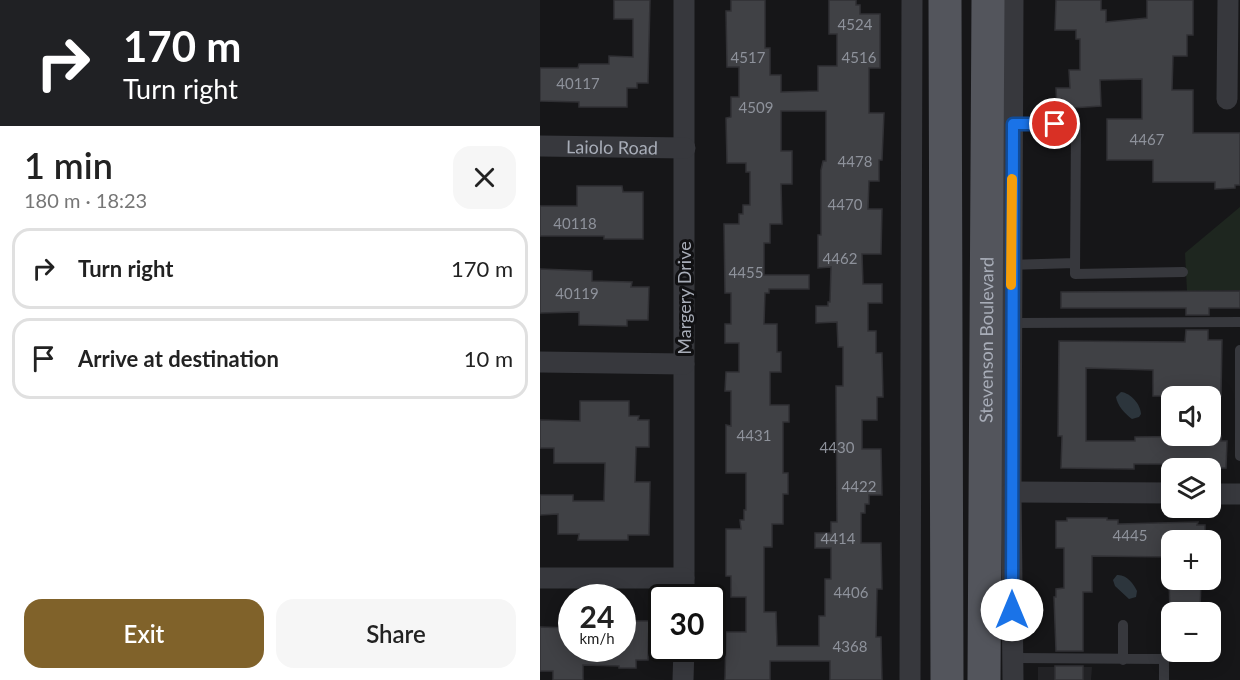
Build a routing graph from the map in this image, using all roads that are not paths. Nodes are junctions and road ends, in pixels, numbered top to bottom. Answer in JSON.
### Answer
{"nodes":[{"id":1,"x":684,"y":0,"type":"edge"},
{"id":2,"x":912,"y":0,"type":"edge"},
{"id":3,"x":945,"y":0,"type":"edge"},
{"id":4,"x":988,"y":0,"type":"edge"},
{"id":5,"x":1013,"y":0,"type":"edge"},
{"id":6,"x":1232,"y":4,"type":"edge"},
{"id":7,"x":1227,"y":99,"type":"dead end"},
{"id":8,"x":1013,"y":124,"type":"junction"},
{"id":9,"x":540,"y":146,"type":"edge"},
{"id":10,"x":685,"y":147,"type":"junction"},
{"id":11,"x":1075,"y":263,"type":"junction"},
{"id":12,"x":1011,"y":265,"type":"junction"},
{"id":13,"x":1183,"y":272,"type":"dead end"},
{"id":14,"x":1240,"y":322,"type":"edge"},
{"id":15,"x":1011,"y":323,"type":"junction"},
{"id":16,"x":1240,"y":350,"type":"edge"},
{"id":17,"x":540,"y":362,"type":"edge"},
{"id":18,"x":684,"y":363,"type":"junction"},
{"id":19,"x":1240,"y":456,"type":"edge"},
{"id":20,"x":1011,"y":492,"type":"junction"},
{"id":21,"x":1161,"y":493,"type":"edge"},
{"id":22,"x":1240,"y":493,"type":"edge"},
{"id":23,"x":1221,"y":494,"type":"edge"},
{"id":24,"x":540,"y":578,"type":"edge"},
{"id":25,"x":684,"y":584,"type":"edge"},
{"id":26,"x":648,"y":586,"type":"edge"},
{"id":27,"x":1123,"y":625,"type":"dead end"},
{"id":28,"x":1013,"y":658,"type":"junction"},
{"id":29,"x":1123,"y":660,"type":"junction"},
{"id":30,"x":684,"y":662,"type":"edge"},
{"id":31,"x":683,"y":680,"type":"edge"},
{"id":32,"x":910,"y":680,"type":"edge"},
{"id":33,"x":947,"y":680,"type":"edge"},
{"id":34,"x":984,"y":680,"type":"edge"},
{"id":35,"x":1013,"y":680,"type":"edge"},
{"id":36,"x":1164,"y":680,"type":"edge"}],
"edges":[{"from":1,"to":10,"type":"street","name":"Margery Drive"},
{"from":2,"to":32,"type":"street"},
{"from":3,"to":33,"type":"main road"},
{"from":4,"to":34,"type":"main road","name":"Stevenson Boulevard"},
{"from":5,"to":8,"type":"street","name":"Stevenson Boulevard"},
{"from":6,"to":7,"type":"street"},
{"from":8,"to":11,"type":"lane"},
{"from":8,"to":12,"type":"street","name":"Stevenson Boulevard"},
{"from":9,"to":10,"type":"street","name":"Laiolo Road"},
{"from":10,"to":18,"type":"street","name":"Margery Drive"},
{"from":11,"to":12,"type":"lane"},
{"from":11,"to":13,"type":"lane"},
{"from":12,"to":15,"type":"street","name":"Stevenson Boulevard"},
{"from":14,"to":15,"type":"lane"},
{"from":15,"to":20,"type":"street","name":"Stevenson Boulevard"},
{"from":16,"to":19,"type":"lane"},
{"from":17,"to":18,"type":"street"},
{"from":18,"to":25,"type":"street","name":"Margery Drive"},
{"from":20,"to":21,"type":"street"},
{"from":20,"to":28,"type":"street","name":"Stevenson Boulevard"},
{"from":22,"to":23,"type":"street"},
{"from":24,"to":26,"type":"street"},
{"from":27,"to":29,"type":"lane"},
{"from":28,"to":29,"type":"lane"},
{"from":28,"to":35,"type":"street","name":"Stevenson Boulevard"},
{"from":29,"to":36,"type":"lane"},
{"from":30,"to":31,"type":"street"}]}
